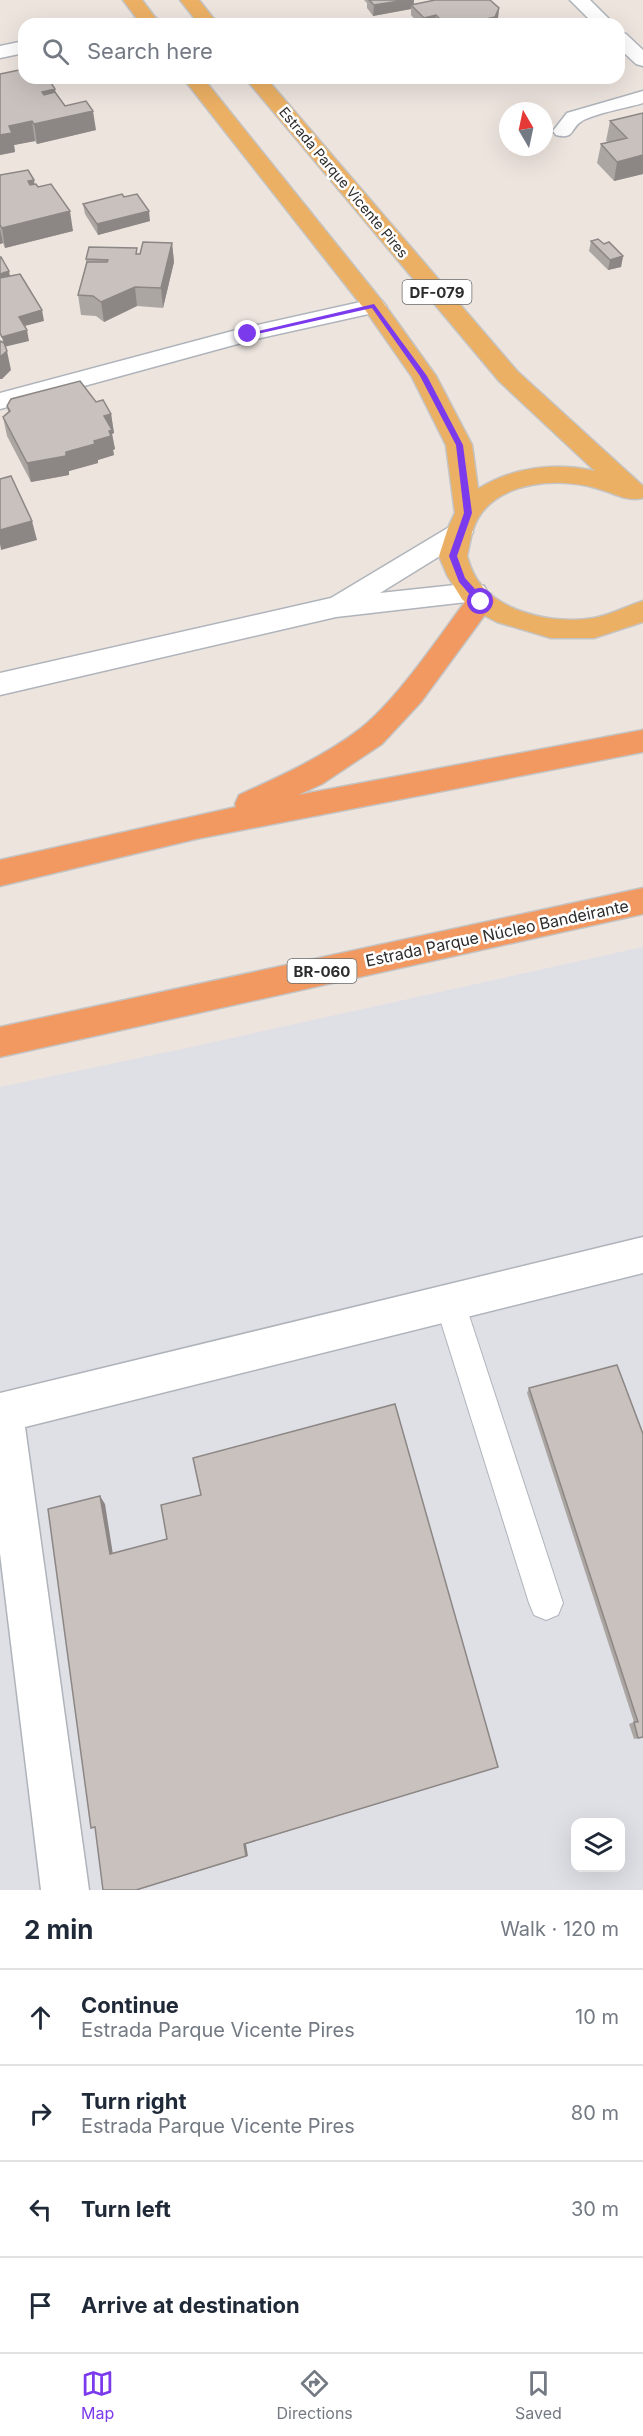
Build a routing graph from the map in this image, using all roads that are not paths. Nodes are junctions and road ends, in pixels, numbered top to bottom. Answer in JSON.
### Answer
{"nodes":[{"id":1,"x":132,"y":0,"type":"edge"},
{"id":2,"x":189,"y":0,"type":"edge"},
{"id":3,"x":579,"y":0,"type":"edge"},
{"id":4,"x":142,"y":18,"type":"edge"},
{"id":5,"x":204,"y":18,"type":"edge"},
{"id":6,"x":598,"y":18,"type":"edge"},
{"id":7,"x":625,"y":44,"type":"edge"},
{"id":8,"x":18,"y":48,"type":"edge"},
{"id":9,"x":0,"y":52,"type":"edge"},
{"id":10,"x":643,"y":60,"type":"edge"},
{"id":11,"x":198,"y":84,"type":"edge"},
{"id":12,"x":260,"y":84,"type":"edge"},
{"id":13,"x":643,"y":97,"type":"edge"},
{"id":14,"x":563,"y":131,"type":"dead end"},
{"id":15,"x":374,"y":306,"type":"junction"},
{"id":16,"x":0,"y":401,"type":"edge"},
{"id":17,"x":638,"y":496,"type":"edge"},
{"id":18,"x":464,"y":522,"type":"junction"},
{"id":19,"x":478,"y":597,"type":"junction"},
{"id":20,"x":336,"y":607,"type":"junction"},
{"id":21,"x":643,"y":611,"type":"edge"},
{"id":22,"x":0,"y":684,"type":"edge"},
{"id":23,"x":643,"y":741,"type":"edge"},
{"id":24,"x":196,"y":828,"type":"junction"},
{"id":25,"x":0,"y":873,"type":"edge"},
{"id":26,"x":643,"y":901,"type":"edge"},
{"id":27,"x":0,"y":1042,"type":"edge"},
{"id":28,"x":643,"y":1255,"type":"edge"},
{"id":29,"x":450,"y":1303,"type":"junction"},
{"id":30,"x":1,"y":1413,"type":"edge"},
{"id":31,"x":546,"y":1603,"type":"dead end"},
{"id":32,"x":65,"y":1890,"type":"edge"}],
"edges":[{"from":1,"to":4,"type":"main road"},
{"from":2,"to":5,"type":"main road"},
{"from":3,"to":6,"type":"street"},
{"from":7,"to":10,"type":"street"},
{"from":8,"to":9,"type":"street"},
{"from":11,"to":15,"type":"main road","number":"DF-079"},
{"from":12,"to":17,"type":"main road","name":"Estrada Parque Vicente Pires","number":"DF-079"},
{"from":13,"to":14,"type":"street"},
{"from":15,"to":16,"type":"street"},
{"from":15,"to":18,"type":"main road","number":"DF-079"},
{"from":17,"to":18,"type":"main road","name":"Estrada Parque Vicente Pires","number":"DF-079"},
{"from":18,"to":19,"type":"main road","number":"DF-079"},
{"from":18,"to":20,"type":"street"},
{"from":19,"to":20,"type":"street"},
{"from":19,"to":21,"type":"main road","number":"DF-079"},
{"from":19,"to":24,"type":"highway"},
{"from":20,"to":22,"type":"street"},
{"from":23,"to":24,"type":"highway"},
{"from":24,"to":25,"type":"highway"},
{"from":26,"to":27,"type":"highway","name":"Estrada Parque Núcleo Bandeirante","number":"BR-060"},
{"from":28,"to":29,"type":"street"},
{"from":29,"to":30,"type":"street"},
{"from":29,"to":31,"type":"lane"},
{"from":30,"to":32,"type":"street"}]}
